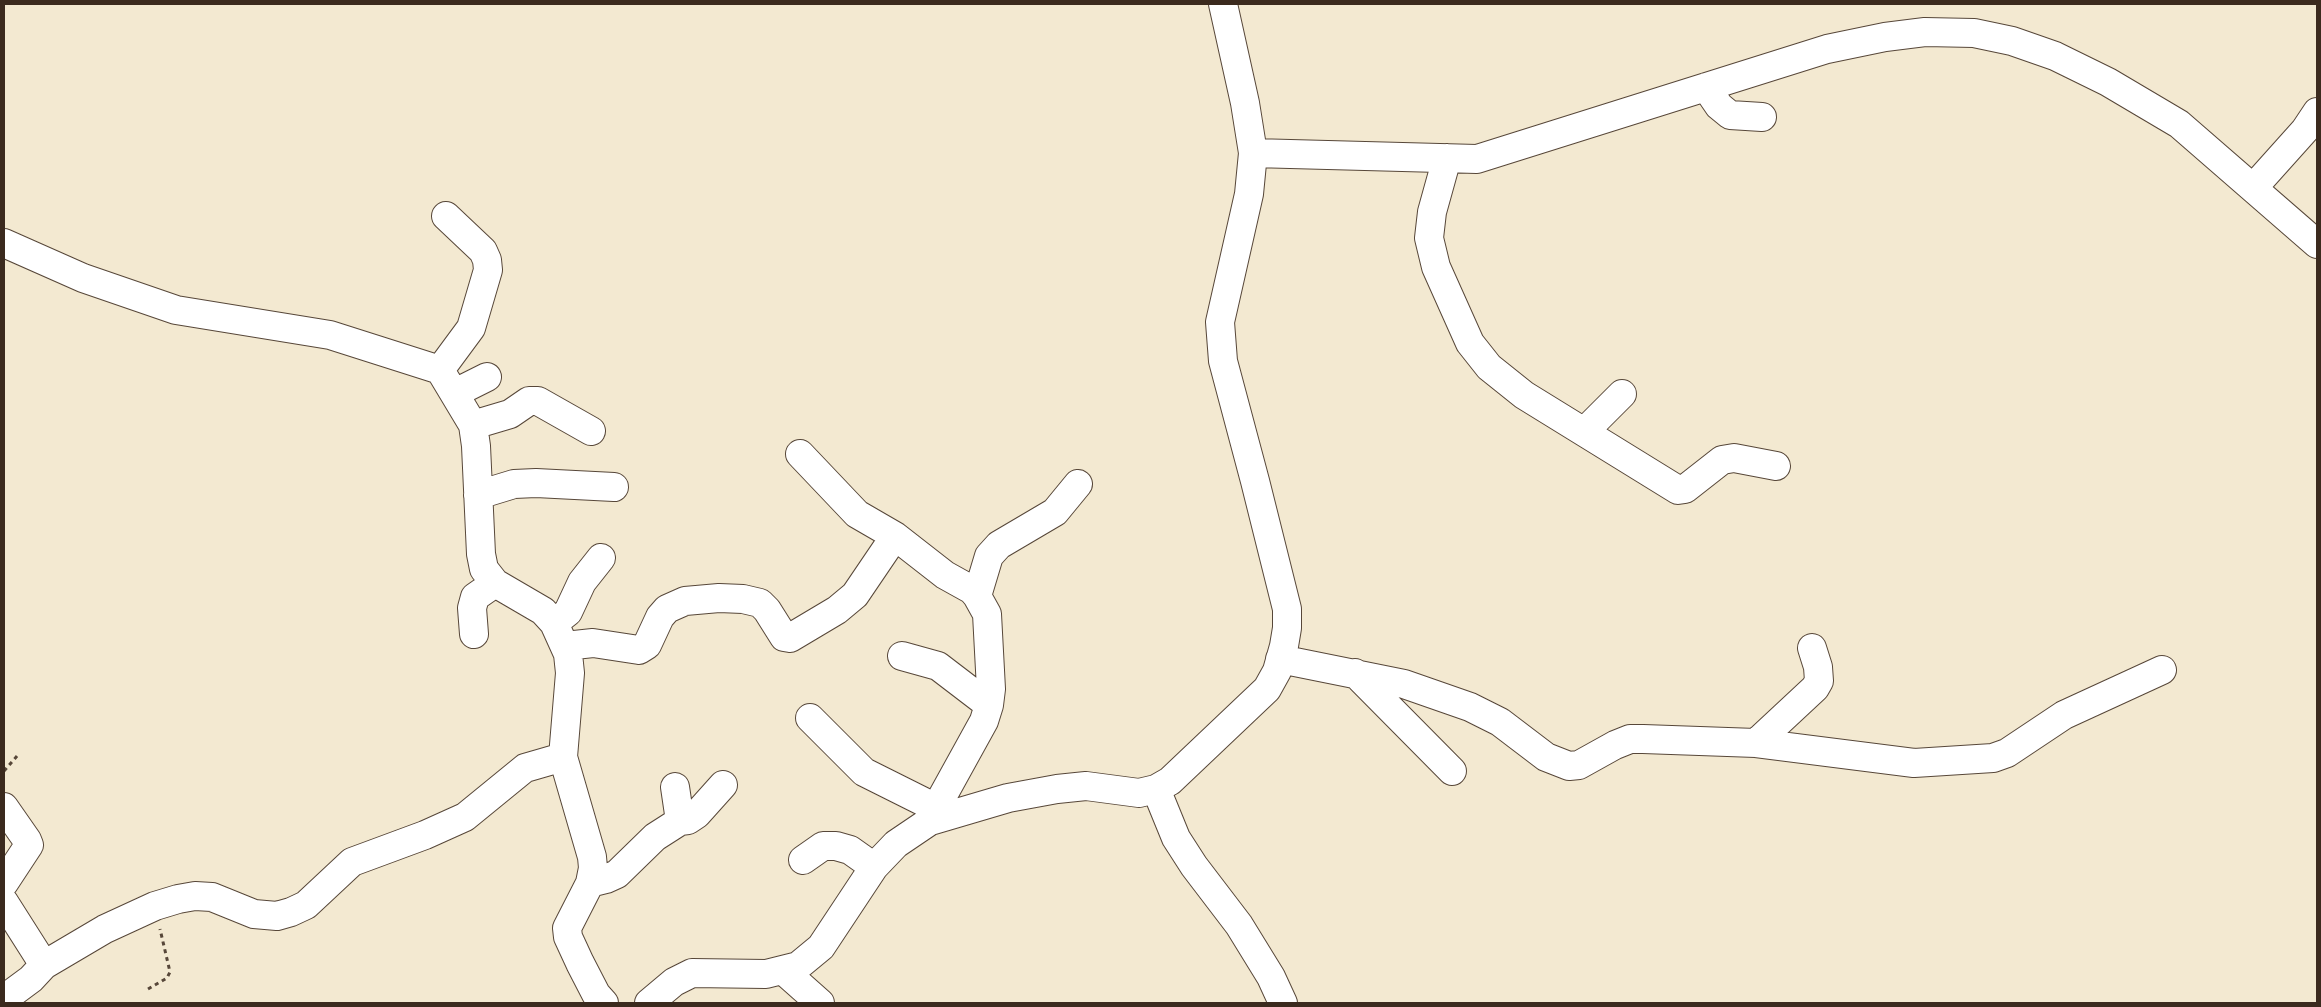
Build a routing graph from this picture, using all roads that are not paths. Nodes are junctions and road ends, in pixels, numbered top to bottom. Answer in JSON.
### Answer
{"nodes":[{"id":1,"x":1223,"y":4,"type":"edge"},
{"id":2,"x":1706,"y":87,"type":"junction"},
{"id":3,"x":2317,"y":112,"type":"edge"},
{"id":4,"x":1762,"y":117,"type":"dead end"},
{"id":5,"x":1253,"y":153,"type":"junction"},
{"id":6,"x":1447,"y":158,"type":"junction"},
{"id":7,"x":2253,"y":188,"type":"junction"},
{"id":8,"x":446,"y":216,"type":"dead end"},
{"id":9,"x":4,"y":243,"type":"edge"},
{"id":10,"x":2317,"y":244,"type":"edge"},
{"id":11,"x":440,"y":370,"type":"junction"},
{"id":12,"x":486,"y":377,"type":"dead end"},
{"id":13,"x":455,"y":393,"type":"junction"},
{"id":14,"x":1622,"y":394,"type":"dead end"},
{"id":15,"x":472,"y":425,"type":"junction"},
{"id":16,"x":591,"y":431,"type":"dead end"},
{"id":17,"x":1586,"y":431,"type":"junction"},
{"id":18,"x":800,"y":454,"type":"dead end"},
{"id":19,"x":1776,"y":466,"type":"dead end"},
{"id":20,"x":1078,"y":484,"type":"dead end"},
{"id":21,"x":614,"y":487,"type":"dead end"},
{"id":22,"x":478,"y":495,"type":"junction"},
{"id":23,"x":895,"y":536,"type":"junction"},
{"id":24,"x":601,"y":558,"type":"dead end"},
{"id":25,"x":495,"y":583,"type":"junction"},
{"id":26,"x":978,"y":596,"type":"junction"},
{"id":27,"x":474,"y":634,"type":"dead end"},
{"id":28,"x":560,"y":634,"type":"junction"},
{"id":29,"x":1812,"y":648,"type":"dead end"},
{"id":30,"x":902,"y":656,"type":"dead end"},
{"id":31,"x":1280,"y":659,"type":"junction"},
{"id":32,"x":2162,"y":670,"type":"dead end"},
{"id":33,"x":1355,"y":673,"type":"junction"},
{"id":34,"x":989,"y":705,"type":"junction"},
{"id":35,"x":810,"y":718,"type":"dead end"},
{"id":36,"x":1756,"y":744,"type":"junction"},
{"id":37,"x":563,"y":757,"type":"junction"},
{"id":38,"x":1452,"y":771,"type":"dead end"},
{"id":39,"x":723,"y":785,"type":"dead end"},
{"id":40,"x":674,"y":787,"type":"dead end"},
{"id":41,"x":1156,"y":789,"type":"junction"},
{"id":42,"x":4,"y":807,"type":"edge"},
{"id":43,"x":943,"y":812,"type":"junction"},
{"id":44,"x":680,"y":821,"type":"junction"},
{"id":45,"x":803,"y":860,"type":"dead end"},
{"id":46,"x":874,"y":867,"type":"junction"},
{"id":47,"x":590,"y":882,"type":"junction"},
{"id":48,"x":4,"y":883,"type":"edge"},
{"id":49,"x":4,"y":902,"type":"edge"},
{"id":50,"x":44,"y":965,"type":"junction"},
{"id":51,"x":784,"y":971,"type":"junction"},
{"id":52,"x":4,"y":999,"type":"edge"},
{"id":53,"x":604,"y":1003,"type":"edge"},
{"id":54,"x":649,"y":1003,"type":"edge"},
{"id":55,"x":820,"y":1003,"type":"edge"},
{"id":56,"x":1283,"y":1003,"type":"edge"}],
"edges":[{"from":1,"to":5,"type":"street"},
{"from":2,"to":4,"type":"street"},
{"from":2,"to":6,"type":"street"},
{"from":2,"to":7,"type":"street"},
{"from":3,"to":7,"type":"street"},
{"from":5,"to":6,"type":"street"},
{"from":5,"to":31,"type":"street"},
{"from":6,"to":17,"type":"street"},
{"from":7,"to":10,"type":"street"},
{"from":8,"to":11,"type":"street"},
{"from":9,"to":11,"type":"street"},
{"from":11,"to":13,"type":"street"},
{"from":12,"to":13,"type":"street"},
{"from":13,"to":15,"type":"street"},
{"from":14,"to":17,"type":"street"},
{"from":15,"to":16,"type":"street"},
{"from":15,"to":22,"type":"street"},
{"from":17,"to":19,"type":"street"},
{"from":18,"to":23,"type":"street"},
{"from":20,"to":26,"type":"street"},
{"from":21,"to":22,"type":"street"},
{"from":22,"to":25,"type":"street"},
{"from":23,"to":26,"type":"street"},
{"from":23,"to":28,"type":"street"},
{"from":24,"to":28,"type":"street"},
{"from":25,"to":27,"type":"street"},
{"from":25,"to":28,"type":"street"},
{"from":26,"to":34,"type":"street"},
{"from":28,"to":37,"type":"street"},
{"from":29,"to":36,"type":"street"},
{"from":30,"to":34,"type":"street"},
{"from":31,"to":33,"type":"street"},
{"from":31,"to":41,"type":"street"},
{"from":32,"to":36,"type":"street"},
{"from":33,"to":36,"type":"street"},
{"from":33,"to":38,"type":"street"},
{"from":34,"to":43,"type":"street"},
{"from":35,"to":43,"type":"street"},
{"from":37,"to":47,"type":"street"},
{"from":37,"to":50,"type":"street"},
{"from":39,"to":44,"type":"street"},
{"from":40,"to":44,"type":"street"},
{"from":41,"to":43,"type":"street"},
{"from":41,"to":56,"type":"street"},
{"from":42,"to":48,"type":"street"},
{"from":43,"to":46,"type":"street"},
{"from":44,"to":47,"type":"street"},
{"from":45,"to":46,"type":"street"},
{"from":46,"to":51,"type":"street"},
{"from":47,"to":53,"type":"street"},
{"from":49,"to":50,"type":"street"},
{"from":50,"to":52,"type":"street"},
{"from":51,"to":54,"type":"street"},
{"from":51,"to":55,"type":"street"}]}
